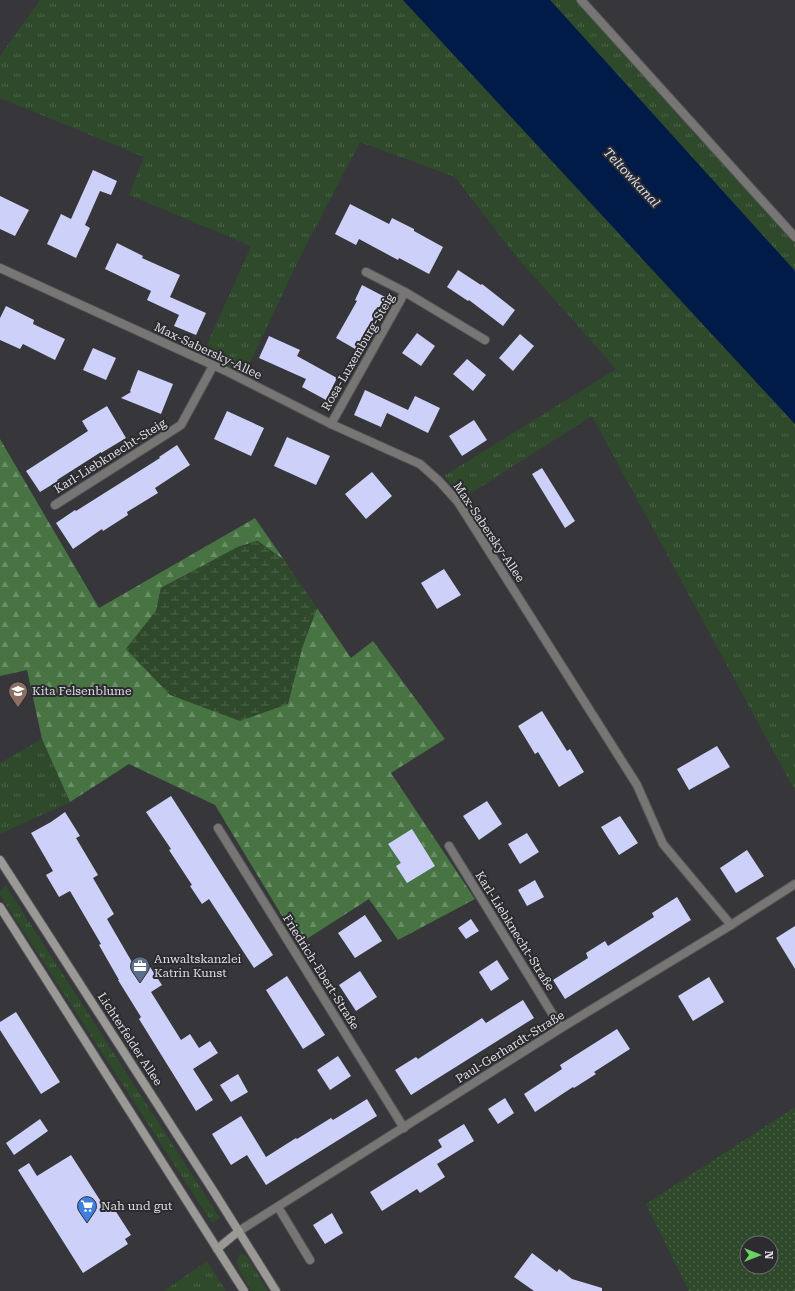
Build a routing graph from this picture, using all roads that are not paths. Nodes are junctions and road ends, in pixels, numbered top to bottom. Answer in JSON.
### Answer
{"nodes":[{"id":1,"x":581,"y":0,"type":"edge"},
{"id":2,"x":795,"y":237,"type":"edge"},
{"id":3,"x":0,"y":268,"type":"edge"},
{"id":4,"x":366,"y":272,"type":"dead end"},
{"id":5,"x":405,"y":292,"type":"junction"},
{"id":6,"x":485,"y":340,"type":"dead end"},
{"id":7,"x":213,"y":366,"type":"junction"},
{"id":8,"x":330,"y":424,"type":"junction"},
{"id":9,"x":55,"y":505,"type":"dead end"},
{"id":10,"x":218,"y":828,"type":"dead end"},
{"id":11,"x":449,"y":846,"type":"dead end"},
{"id":12,"x":1,"y":863,"type":"edge"},
{"id":13,"x":795,"y":884,"type":"edge"},
{"id":14,"x":0,"y":907,"type":"edge"},
{"id":15,"x":731,"y":925,"type":"junction"},
{"id":16,"x":561,"y":1028,"type":"junction"},
{"id":17,"x":404,"y":1128,"type":"junction"},
{"id":18,"x":278,"y":1206,"type":"junction"},
{"id":19,"x":239,"y":1231,"type":"junction"},
{"id":20,"x":217,"y":1250,"type":"junction"},
{"id":21,"x":310,"y":1260,"type":"dead end"},
{"id":22,"x":244,"y":1291,"type":"edge"},
{"id":23,"x":276,"y":1291,"type":"edge"}],
"edges":[{"from":1,"to":2,"type":"street"},
{"from":3,"to":7,"type":"street","name":"Max-Sabersky-Allee"},
{"from":4,"to":5,"type":"street","name":"Rosa-Luxemburg-Steig"},
{"from":5,"to":6,"type":"street","name":"Rosa-Luxemburg-Steig"},
{"from":5,"to":8,"type":"street","name":"Rosa-Luxemburg-Steig"},
{"from":7,"to":8,"type":"street","name":"Max-Sabersky-Allee"},
{"from":7,"to":9,"type":"street","name":"Karl-Liebknecht-Steig"},
{"from":8,"to":15,"type":"street","name":"Max-Sabersky-Allee"},
{"from":10,"to":17,"type":"street","name":"Friedrich-Ebert-Straße"},
{"from":11,"to":16,"type":"street","name":"Karl-Liebknecht-Straße"},
{"from":12,"to":19,"type":"main road","name":"Lichterfelder Allee"},
{"from":13,"to":15,"type":"street","name":"Paul-Gerhardt-Straße"},
{"from":14,"to":20,"type":"main road"},
{"from":15,"to":16,"type":"street","name":"Paul-Gerhardt-Straße"},
{"from":16,"to":17,"type":"street","name":"Paul-Gerhardt-Straße"},
{"from":17,"to":18,"type":"street","name":"Paul-Gerhardt-Straße"},
{"from":18,"to":19,"type":"street","name":"Paul-Gerhardt-Straße"},
{"from":18,"to":21,"type":"street"},
{"from":19,"to":20,"type":"main road"},
{"from":19,"to":23,"type":"main road","name":"Lichterfelder Allee"},
{"from":20,"to":22,"type":"main road"}]}
